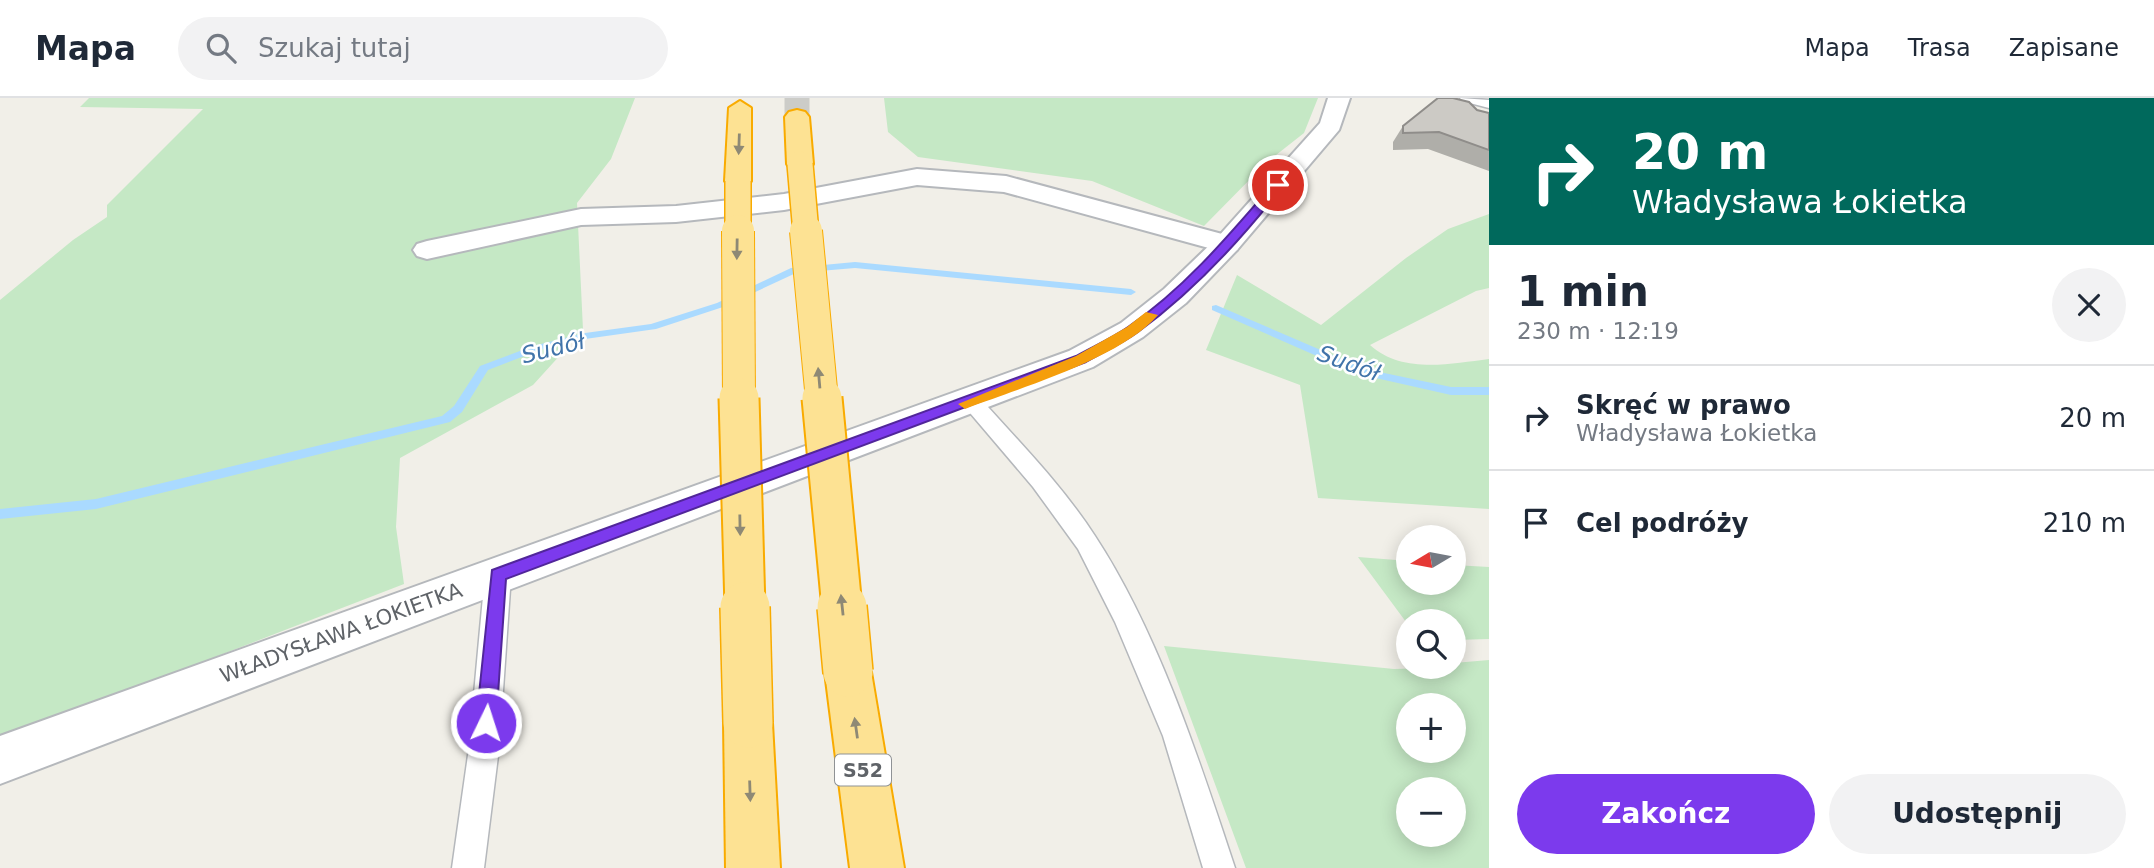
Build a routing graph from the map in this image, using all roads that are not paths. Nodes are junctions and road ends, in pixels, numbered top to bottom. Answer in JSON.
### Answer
{"nodes":[{"id":1,"x":1339,"y":98,"type":"edge"},
{"id":2,"x":1467,"y":98,"type":"edge"},
{"id":3,"x":1489,"y":104,"type":"edge"},
{"id":4,"x":740,"y":108,"type":"dead end"},
{"id":5,"x":797,"y":117,"type":"tunnel mouth"},
{"id":6,"x":1227,"y":244,"type":"junction"},
{"id":7,"x":427,"y":250,"type":"dead end"},
{"id":8,"x":972,"y":401,"type":"junction"},
{"id":9,"x":498,"y":575,"type":"junction"},
{"id":10,"x":0,"y":760,"type":"edge"},
{"id":11,"x":468,"y":868,"type":"edge"},
{"id":12,"x":752,"y":868,"type":"edge"},
{"id":13,"x":877,"y":868,"type":"edge"},
{"id":14,"x":1219,"y":868,"type":"edge"}],
"edges":[{"from":1,"to":6,"type":"street","name":"WŁADYSŁAWA ŁOKIETKA"},
{"from":2,"to":3,"type":"lane"},
{"from":4,"to":12,"type":"highway","one_way":true,"bridge":true},
{"from":13,"to":5,"type":"highway","number":"S52","one_way":true,"bridge":true},
{"from":6,"to":7,"type":"street"},
{"from":6,"to":8,"type":"street","name":"WŁADYSŁAWA ŁOKIETKA"},
{"from":8,"to":9,"type":"street","name":"WŁADYSŁAWA ŁOKIETKA"},
{"from":8,"to":14,"type":"lane"},
{"from":9,"to":10,"type":"street","name":"WŁADYSŁAWA ŁOKIETKA"},
{"from":9,"to":11,"type":"lane"}]}
